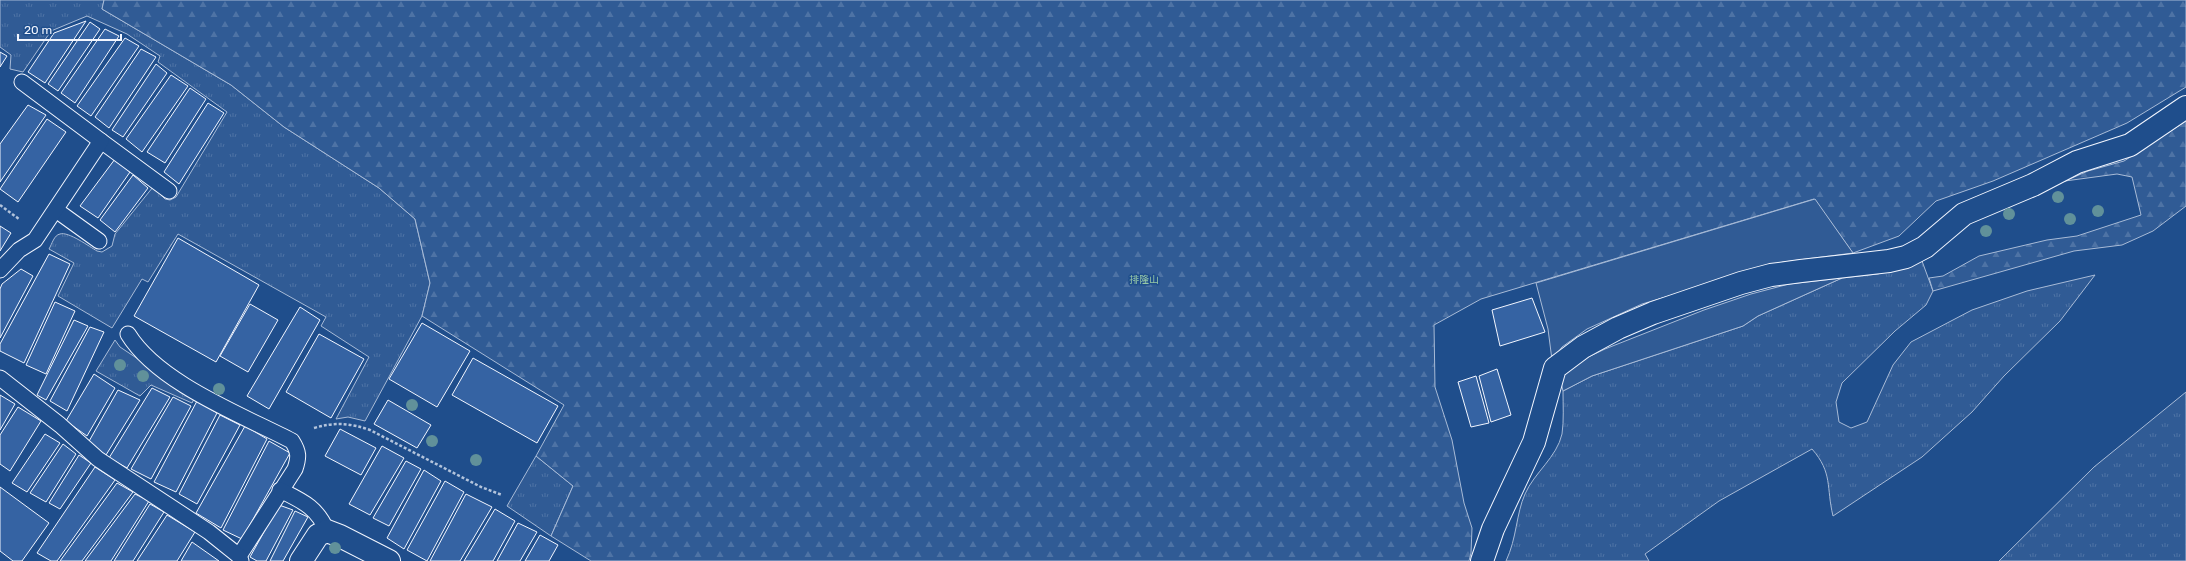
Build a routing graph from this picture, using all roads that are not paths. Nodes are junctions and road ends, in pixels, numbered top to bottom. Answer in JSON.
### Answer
{"nodes":[{"id":1,"x":22,"y":82,"type":"dead end"},
{"id":2,"x":2186,"y":107,"type":"edge"},
{"id":3,"x":102,"y":141,"type":"junction"},
{"id":4,"x":169,"y":191,"type":"dead end"},
{"id":5,"x":56,"y":210,"type":"junction"},
{"id":6,"x":99,"y":241,"type":"dead end"},
{"id":7,"x":0,"y":270,"type":"edge"},
{"id":8,"x":128,"y":334,"type":"dead end"},
{"id":9,"x":0,"y":378,"type":"edge"},
{"id":10,"x":280,"y":490,"type":"junction"},
{"id":11,"x":327,"y":531,"type":"junction"},
{"id":12,"x":240,"y":559,"type":"edge"},
{"id":13,"x":301,"y":561,"type":"edge"},
{"id":14,"x":389,"y":561,"type":"edge"},
{"id":15,"x":1482,"y":561,"type":"edge"}],
"edges":[{"from":1,"to":3,"type":"lane"},
{"from":2,"to":15,"type":"street"},
{"from":3,"to":4,"type":"lane"},
{"from":3,"to":5,"type":"lane"},
{"from":5,"to":6,"type":"lane"},
{"from":5,"to":7,"type":"lane"},
{"from":8,"to":10,"type":"lane"},
{"from":9,"to":12,"type":"lane"},
{"from":10,"to":11,"type":"lane"},
{"from":10,"to":12,"type":"lane"},
{"from":11,"to":13,"type":"street"},
{"from":11,"to":14,"type":"street"}]}
